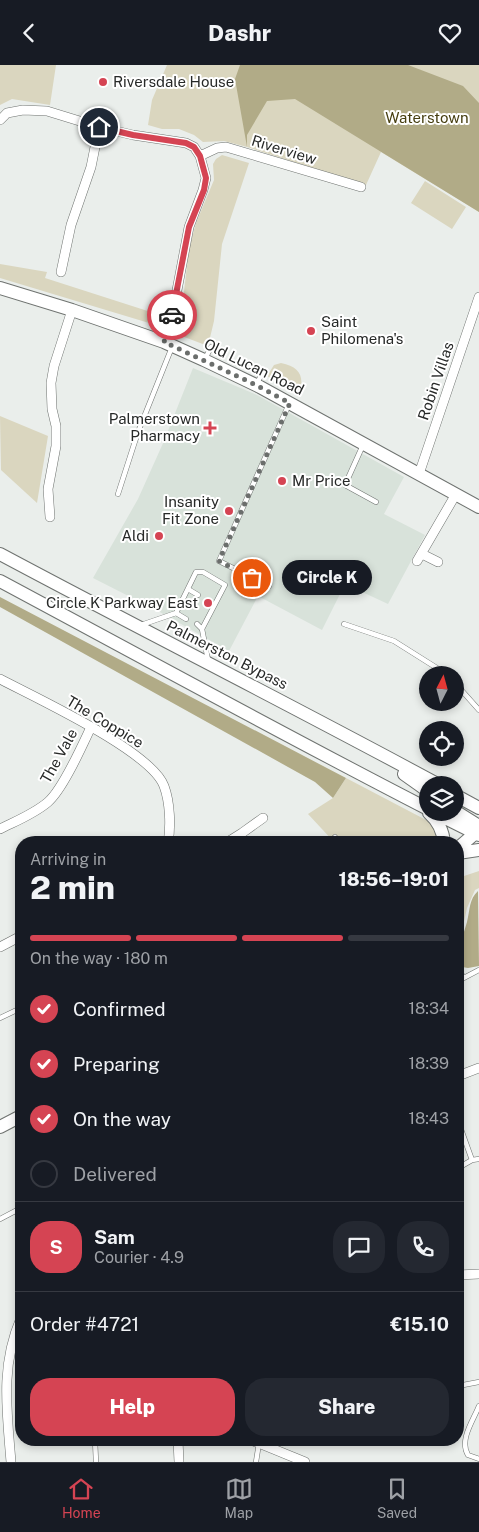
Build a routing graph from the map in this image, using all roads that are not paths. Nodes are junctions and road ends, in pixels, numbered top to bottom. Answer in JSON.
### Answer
{"nodes":[{"id":1,"x":0,"y":120,"type":"edge"},
{"id":2,"x":99,"y":127,"type":"junction"},
{"id":3,"x":200,"y":156,"type":"junction"},
{"id":4,"x":361,"y":187,"type":"dead end"},
{"id":5,"x":61,"y":272,"type":"dead end"},
{"id":6,"x":0,"y":289,"type":"edge"},
{"id":7,"x":479,"y":297,"type":"edge"},
{"id":8,"x":72,"y":310,"type":"junction"},
{"id":9,"x":168,"y":344,"type":"junction"},
{"id":10,"x":211,"y":347,"type":"dead end"},
{"id":11,"x":204,"y":360,"type":"junction"},
{"id":12,"x":290,"y":403,"type":"junction"},
{"id":13,"x":364,"y":443,"type":"junction"},
{"id":14,"x":419,"y":474,"type":"junction"},
{"id":15,"x":118,"y":494,"type":"dead end"},
{"id":16,"x":456,"y":494,"type":"junction"},
{"id":17,"x":376,"y":502,"type":"dead end"},
{"id":18,"x":479,"y":507,"type":"edge"},
{"id":19,"x":50,"y":517,"type":"dead end"},
{"id":20,"x":0,"y":554,"type":"edge"},
{"id":21,"x":438,"y":562,"type":"dead end"},
{"id":22,"x":0,"y":581,"type":"edge"},
{"id":23,"x":269,"y":586,"type":"dead end"},
{"id":24,"x":188,"y":589,"type":"junction"},
{"id":25,"x":198,"y":595,"type":"dead end"},
{"id":26,"x":209,"y":601,"type":"dead end"},
{"id":27,"x":215,"y":605,"type":"junction"},
{"id":28,"x":176,"y":613,"type":"junction"},
{"id":29,"x":186,"y":619,"type":"dead end"},
{"id":30,"x":344,"y":624,"type":"dead end"},
{"id":31,"x":197,"y":625,"type":"dead end"},
{"id":32,"x":137,"y":627,"type":"junction"},
{"id":33,"x":202,"y":629,"type":"junction"},
{"id":34,"x":208,"y":662,"type":"junction"},
{"id":35,"x":434,"y":666,"type":"edge"},
{"id":36,"x":0,"y":679,"type":"edge"},
{"id":37,"x":464,"y":693,"type":"edge"},
{"id":38,"x":479,"y":710,"type":"edge"},
{"id":39,"x":91,"y":727,"type":"junction"},
{"id":40,"x":364,"y":744,"type":"junction"},
{"id":41,"x":423,"y":776,"type":"edge"},
{"id":42,"x":419,"y":784,"type":"edge"},
{"id":43,"x":464,"y":799,"type":"edge"},
{"id":44,"x":464,"y":800,"type":"edge"},
{"id":45,"x":479,"y":803,"type":"edge"},
{"id":46,"x":419,"y":806,"type":"edge"},
{"id":47,"x":479,"y":808,"type":"edge"},
{"id":48,"x":263,"y":818,"type":"dead end"},
{"id":49,"x":464,"y":819,"type":"edge"},
{"id":50,"x":436,"y":821,"type":"edge"},
{"id":51,"x":454,"y":821,"type":"edge"},
{"id":52,"x":0,"y":829,"type":"edge"},
{"id":53,"x":478,"y":831,"type":"edge"},
{"id":54,"x":168,"y":836,"type":"edge"},
{"id":55,"x":237,"y":836,"type":"edge"},
{"id":56,"x":443,"y":836,"type":"edge"},
{"id":57,"x":464,"y":843,"type":"edge"},
{"id":58,"x":479,"y":850,"type":"edge"},
{"id":59,"x":464,"y":852,"type":"edge"},
{"id":60,"x":15,"y":939,"type":"edge"},
{"id":61,"x":0,"y":947,"type":"edge"},
{"id":62,"x":479,"y":970,"type":"edge"},
{"id":63,"x":464,"y":978,"type":"edge"},
{"id":64,"x":15,"y":1011,"type":"edge"},
{"id":65,"x":0,"y":1018,"type":"edge"},
{"id":66,"x":479,"y":1068,"type":"edge"},
{"id":67,"x":464,"y":1073,"type":"edge"},
{"id":68,"x":15,"y":1119,"type":"edge"},
{"id":69,"x":0,"y":1127,"type":"edge"},
{"id":70,"x":464,"y":1138,"type":"edge"},
{"id":71,"x":479,"y":1159,"type":"edge"},
{"id":72,"x":472,"y":1160,"type":"junction"},
{"id":73,"x":464,"y":1165,"type":"edge"},
{"id":74,"x":15,"y":1212,"type":"edge"},
{"id":75,"x":0,"y":1219,"type":"edge"},
{"id":76,"x":479,"y":1274,"type":"edge"},
{"id":77,"x":464,"y":1275,"type":"edge"},
{"id":78,"x":15,"y":1331,"type":"edge"},
{"id":79,"x":479,"y":1382,"type":"edge"},
{"id":80,"x":464,"y":1385,"type":"edge"},
{"id":81,"x":479,"y":1406,"type":"edge"},
{"id":82,"x":95,"y":1446,"type":"edge"},
{"id":83,"x":178,"y":1446,"type":"edge"},
{"id":84,"x":255,"y":1446,"type":"edge"},
{"id":85,"x":278,"y":1446,"type":"edge"},
{"id":86,"x":479,"y":1459,"type":"edge"},
{"id":87,"x":11,"y":1462,"type":"edge"},
{"id":88,"x":96,"y":1462,"type":"edge"},
{"id":89,"x":179,"y":1462,"type":"edge"},
{"id":90,"x":256,"y":1462,"type":"edge"},
{"id":91,"x":305,"y":1462,"type":"edge"}],
"edges":[{"from":1,"to":2,"type":"street"},
{"from":2,"to":3,"type":"street"},
{"from":2,"to":5,"type":"street"},
{"from":3,"to":4,"type":"street","name":"Riverview"},
{"from":3,"to":9,"type":"street"},
{"from":6,"to":8,"type":"main road","name":"Old Lucan Road"},
{"from":7,"to":14,"type":"street","name":"Robin Villas"},
{"from":8,"to":9,"type":"main road","name":"Old Lucan Road"},
{"from":8,"to":19,"type":"street"},
{"from":9,"to":11,"type":"main road","name":"Old Lucan Road"},
{"from":9,"to":15,"type":"lane"},
{"from":10,"to":11,"type":"lane"},
{"from":11,"to":12,"type":"main road","name":"Old Lucan Road"},
{"from":12,"to":13,"type":"main road","name":"Old Lucan Road"},
{"from":12,"to":23,"type":"lane"},
{"from":13,"to":14,"type":"main road","name":"Old Lucan Road"},
{"from":13,"to":17,"type":"lane"},
{"from":14,"to":16,"type":"main road","name":"Old Lucan Road"},
{"from":16,"to":18,"type":"main road","name":"Old Lucan Road"},
{"from":16,"to":21,"type":"street"},
{"from":20,"to":32,"type":"main road","name":"Palmerston Bypass"},
{"from":22,"to":46,"type":"main road"},
{"from":24,"to":25,"type":"lane"},
{"from":24,"to":27,"type":"lane"},
{"from":24,"to":28,"type":"lane"},
{"from":26,"to":27,"type":"lane"},
{"from":27,"to":33,"type":"lane"},
{"from":28,"to":29,"type":"lane"},
{"from":28,"to":32,"type":"lane"},
{"from":30,"to":35,"type":"lane"},
{"from":31,"to":33,"type":"lane"},
{"from":32,"to":34,"type":"main road","name":"Palmerston Bypass"},
{"from":33,"to":34,"type":"lane"},
{"from":34,"to":40,"type":"main road","name":"Palmerston Bypass"},
{"from":36,"to":39,"type":"street","name":"The Coppice"},
{"from":37,"to":38,"type":"lane"},
{"from":39,"to":52,"type":"street","name":"The Vale"},
{"from":39,"to":54,"type":"street","name":"The Coppice"},
{"from":40,"to":41,"type":"main road","name":"Palmerston Bypass"},
{"from":40,"to":42,"type":"main road"},
{"from":43,"to":45,"type":"main road"},
{"from":44,"to":47,"type":"main road"},
{"from":48,"to":55,"type":"street"},
{"from":49,"to":53,"type":"main road"},
{"from":50,"to":56,"type":"main road"},
{"from":51,"to":53,"type":"main road"},
{"from":53,"to":57,"type":"main road"},
{"from":58,"to":59,"type":"main road"},
{"from":60,"to":61,"type":"street"},
{"from":62,"to":63,"type":"lane"},
{"from":64,"to":65,"type":"lane"},
{"from":66,"to":67,"type":"street"},
{"from":68,"to":69,"type":"main road"},
{"from":70,"to":72,"type":"lane"},
{"from":71,"to":72,"type":"lane"},
{"from":72,"to":73,"type":"lane"},
{"from":74,"to":75,"type":"lane"},
{"from":76,"to":77,"type":"street"},
{"from":78,"to":87,"type":"street"},
{"from":79,"to":80,"type":"lane"},
{"from":81,"to":86,"type":"lane"},
{"from":82,"to":88,"type":"lane"},
{"from":83,"to":89,"type":"street"},
{"from":84,"to":90,"type":"lane"},
{"from":85,"to":91,"type":"street"}]}
